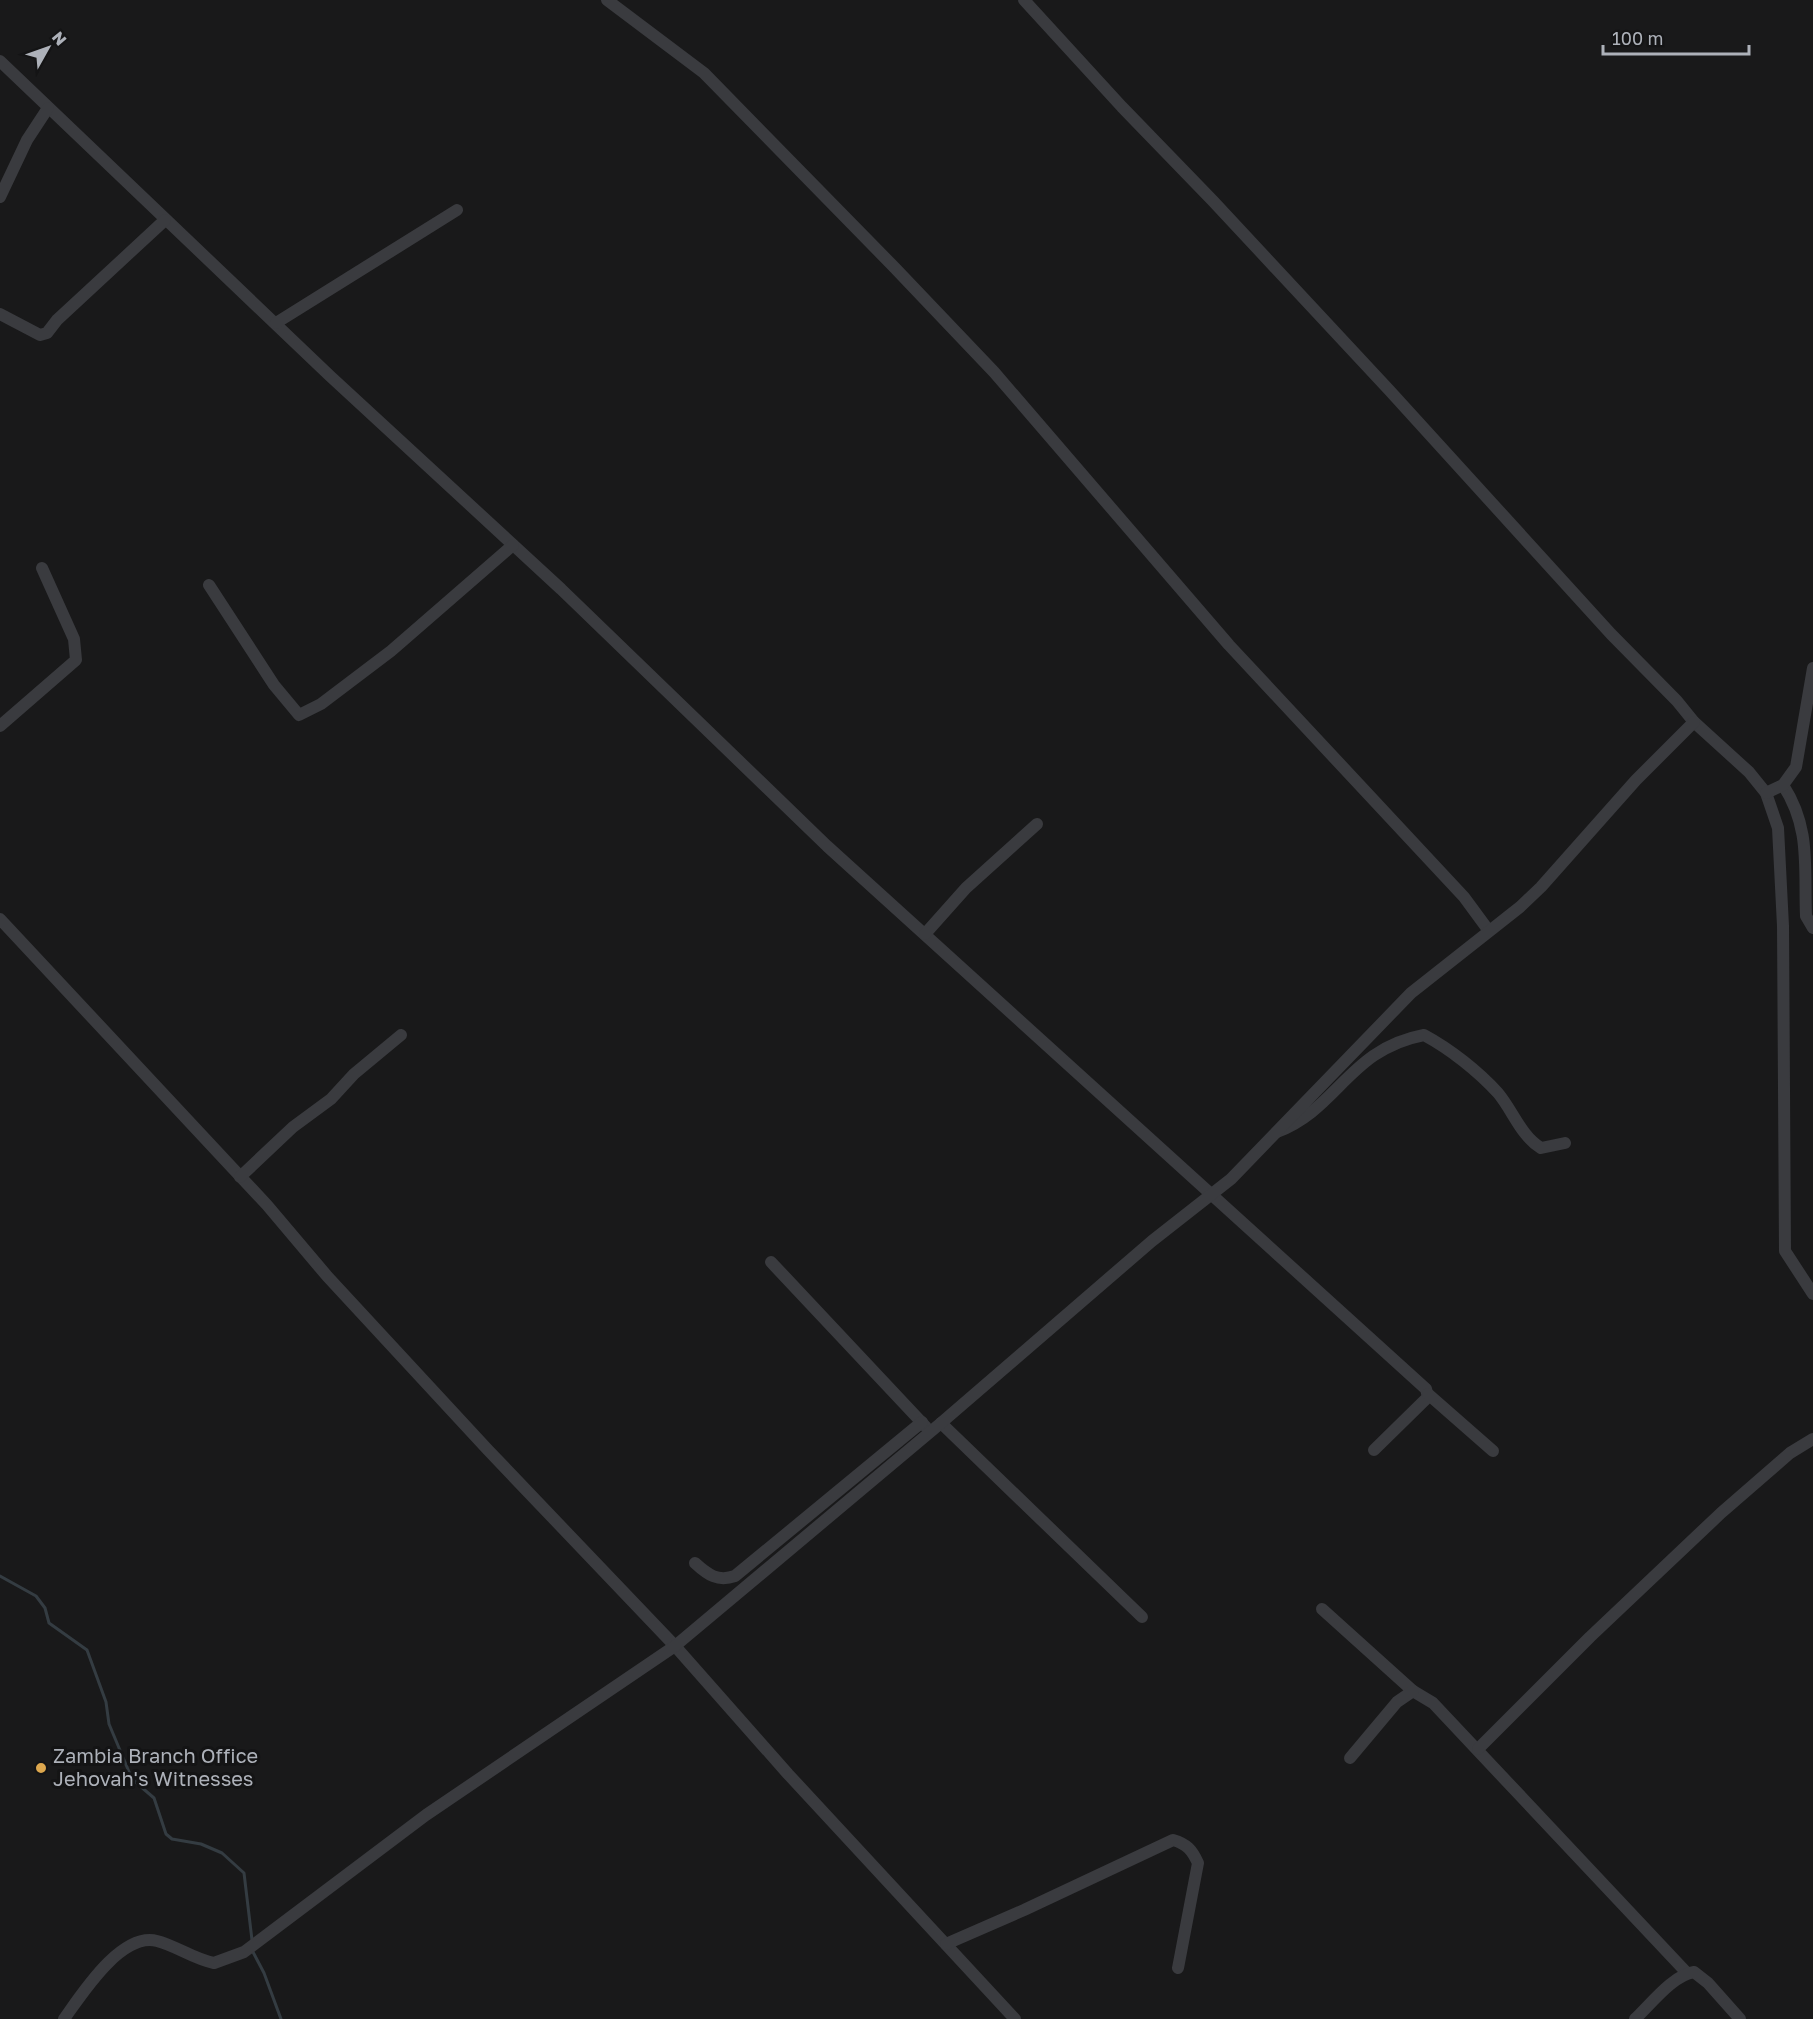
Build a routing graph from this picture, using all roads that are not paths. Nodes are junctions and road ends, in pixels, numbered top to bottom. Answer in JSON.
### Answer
{"nodes":[{"id":1,"x":607,"y":0,"type":"edge"},
{"id":2,"x":1024,"y":0,"type":"edge"},
{"id":3,"x":0,"y":61,"type":"edge"},
{"id":4,"x":48,"y":108,"type":"junction"},
{"id":5,"x":0,"y":197,"type":"edge"},
{"id":6,"x":457,"y":210,"type":"dead end"},
{"id":7,"x":165,"y":220,"type":"junction"},
{"id":8,"x":0,"y":314,"type":"edge"},
{"id":9,"x":276,"y":323,"type":"junction"},
{"id":10,"x":513,"y":545,"type":"junction"},
{"id":11,"x":42,"y":568,"type":"dead end"},
{"id":12,"x":209,"y":585,"type":"dead end"},
{"id":13,"x":1813,"y":668,"type":"edge"},
{"id":14,"x":1694,"y":722,"type":"junction"},
{"id":15,"x":0,"y":726,"type":"edge"},
{"id":16,"x":1783,"y":784,"type":"junction"},
{"id":17,"x":1766,"y":793,"type":"junction"},
{"id":18,"x":1037,"y":824,"type":"dead end"},
{"id":19,"x":0,"y":920,"type":"edge"},
{"id":20,"x":1813,"y":928,"type":"edge"},
{"id":21,"x":1489,"y":931,"type":"junction"},
{"id":22,"x":925,"y":934,"type":"junction"},
{"id":23,"x":401,"y":1035,"type":"dead end"},
{"id":24,"x":1273,"y":1134,"type":"junction"},
{"id":25,"x":1565,"y":1143,"type":"dead end"},
{"id":26,"x":240,"y":1177,"type":"junction"},
{"id":27,"x":1212,"y":1195,"type":"junction"},
{"id":28,"x":771,"y":1262,"type":"dead end"},
{"id":29,"x":1813,"y":1294,"type":"edge"},
{"id":30,"x":1428,"y":1394,"type":"junction"},
{"id":31,"x":922,"y":1422,"type":"junction"},
{"id":32,"x":941,"y":1423,"type":"junction"},
{"id":33,"x":931,"y":1432,"type":"junction"},
{"id":34,"x":1813,"y":1439,"type":"edge"},
{"id":35,"x":1374,"y":1450,"type":"dead end"},
{"id":36,"x":1493,"y":1451,"type":"dead end"},
{"id":37,"x":695,"y":1563,"type":"dead end"},
{"id":38,"x":1322,"y":1609,"type":"dead end"},
{"id":39,"x":1142,"y":1617,"type":"dead end"},
{"id":40,"x":675,"y":1646,"type":"junction"},
{"id":41,"x":1413,"y":1691,"type":"junction"},
{"id":42,"x":1478,"y":1749,"type":"junction"},
{"id":43,"x":1350,"y":1758,"type":"dead end"},
{"id":44,"x":946,"y":1944,"type":"junction"},
{"id":45,"x":1178,"y":1968,"type":"dead end"},
{"id":46,"x":1687,"y":1973,"type":"junction"},
{"id":47,"x":64,"y":2019,"type":"edge"},
{"id":48,"x":1015,"y":2019,"type":"edge"},
{"id":49,"x":1635,"y":2019,"type":"edge"},
{"id":50,"x":1740,"y":2019,"type":"edge"}],
"edges":[{"from":1,"to":21,"type":"street"},
{"from":2,"to":14,"type":"street"},
{"from":3,"to":4,"type":"street"},
{"from":4,"to":5,"type":"street"},
{"from":4,"to":7,"type":"street"},
{"from":6,"to":9,"type":"street"},
{"from":7,"to":8,"type":"street"},
{"from":7,"to":9,"type":"street"},
{"from":9,"to":10,"type":"street"},
{"from":10,"to":12,"type":"street"},
{"from":10,"to":22,"type":"street"},
{"from":11,"to":15,"type":"street"},
{"from":13,"to":16,"type":"street"},
{"from":14,"to":17,"type":"street"},
{"from":14,"to":21,"type":"street"},
{"from":16,"to":17,"type":"street"},
{"from":16,"to":20,"type":"street"},
{"from":17,"to":29,"type":"street"},
{"from":18,"to":22,"type":"street"},
{"from":19,"to":26,"type":"street"},
{"from":21,"to":24,"type":"street"},
{"from":22,"to":27,"type":"street"},
{"from":23,"to":26,"type":"street"},
{"from":24,"to":25,"type":"street"},
{"from":24,"to":27,"type":"street"},
{"from":26,"to":40,"type":"street"},
{"from":27,"to":30,"type":"street"},
{"from":27,"to":32,"type":"street"},
{"from":28,"to":31,"type":"street"},
{"from":30,"to":35,"type":"street"},
{"from":30,"to":36,"type":"street"},
{"from":31,"to":33,"type":"street"},
{"from":31,"to":37,"type":"street"},
{"from":32,"to":33,"type":"street"},
{"from":32,"to":39,"type":"street"},
{"from":33,"to":40,"type":"street"},
{"from":34,"to":42,"type":"street"},
{"from":38,"to":41,"type":"street"},
{"from":40,"to":44,"type":"street"},
{"from":40,"to":47,"type":"street"},
{"from":41,"to":42,"type":"street"},
{"from":41,"to":43,"type":"street"},
{"from":42,"to":46,"type":"street"},
{"from":44,"to":45,"type":"street"},
{"from":44,"to":48,"type":"street"},
{"from":46,"to":49,"type":"street"},
{"from":46,"to":50,"type":"street"}]}
